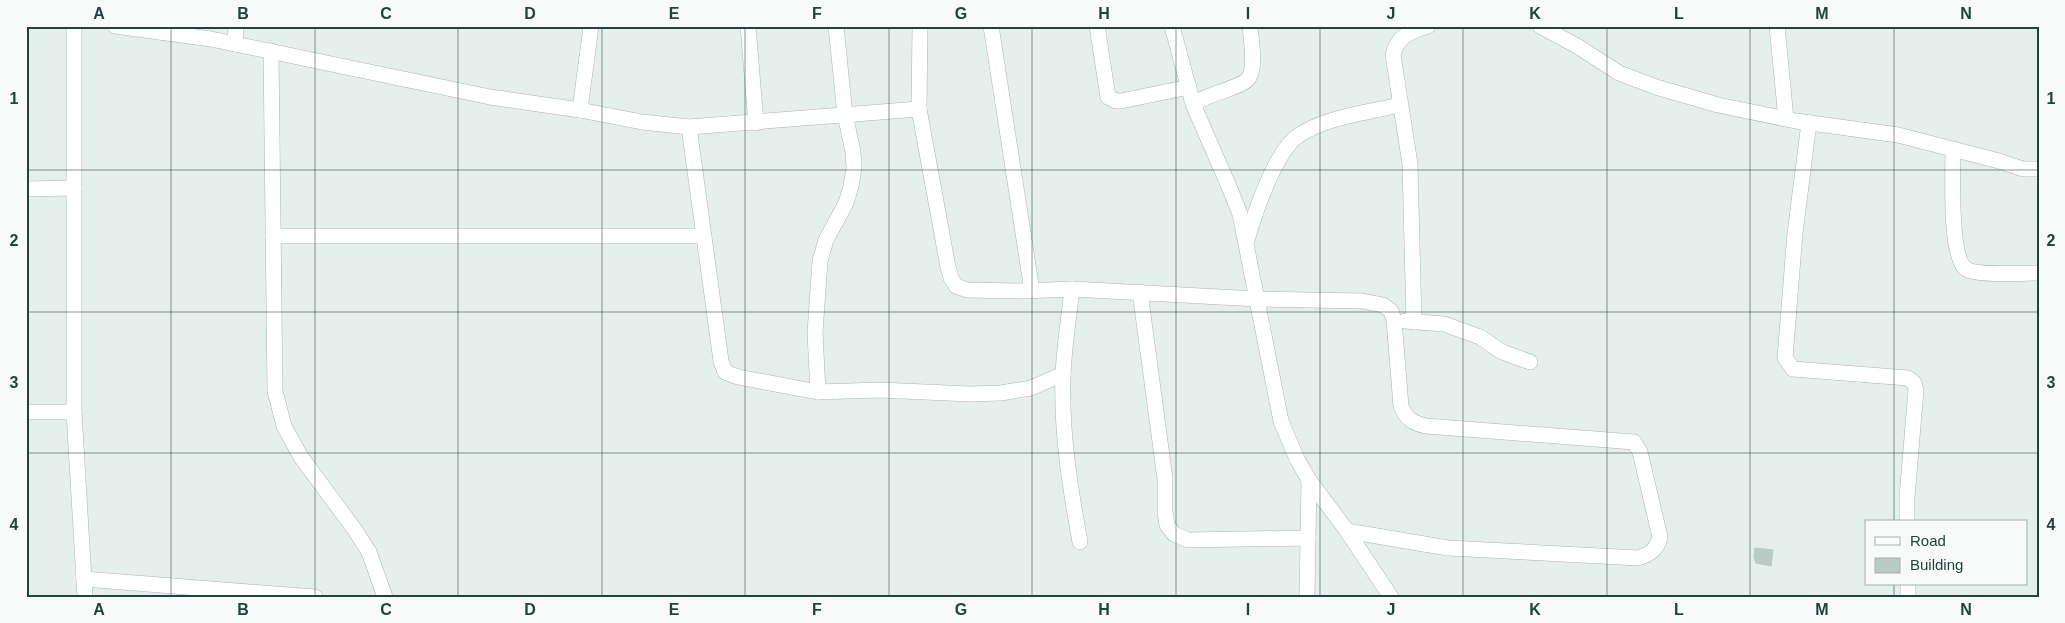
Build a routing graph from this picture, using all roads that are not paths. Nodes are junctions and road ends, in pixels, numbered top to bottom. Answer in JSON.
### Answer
{"nodes":[{"id":1,"x":74,"y":26,"type":"edge"},
{"id":2,"x":115,"y":26,"type":"edge"},
{"id":3,"x":202,"y":26,"type":"edge"},
{"id":4,"x":236,"y":26,"type":"edge"},
{"id":5,"x":591,"y":26,"type":"edge"},
{"id":6,"x":748,"y":26,"type":"edge"},
{"id":7,"x":836,"y":26,"type":"edge"},
{"id":8,"x":920,"y":26,"type":"edge"},
{"id":9,"x":991,"y":26,"type":"edge"},
{"id":10,"x":1097,"y":26,"type":"edge"},
{"id":11,"x":1172,"y":26,"type":"edge"},
{"id":12,"x":1250,"y":26,"type":"edge"},
{"id":13,"x":1428,"y":26,"type":"edge"},
{"id":14,"x":1540,"y":26,"type":"edge"},
{"id":15,"x":1777,"y":26,"type":"edge"},
{"id":16,"x":211,"y":40,"type":"junction"},
{"id":17,"x":235,"y":44,"type":"junction"},
{"id":18,"x":271,"y":51,"type":"junction"},
{"id":19,"x":1189,"y":87,"type":"junction"},
{"id":20,"x":1193,"y":104,"type":"junction"},
{"id":21,"x":1400,"y":106,"type":"junction"},
{"id":22,"x":919,"y":109,"type":"junction"},
{"id":23,"x":580,"y":110,"type":"junction"},
{"id":24,"x":845,"y":116,"type":"junction"},
{"id":25,"x":1786,"y":119,"type":"junction"},
{"id":26,"x":756,"y":123,"type":"junction"},
{"id":27,"x":1809,"y":123,"type":"junction"},
{"id":28,"x":689,"y":127,"type":"junction"},
{"id":29,"x":1953,"y":149,"type":"junction"},
{"id":30,"x":2039,"y":169,"type":"edge"},
{"id":31,"x":74,"y":188,"type":"junction"},
{"id":32,"x":26,"y":189,"type":"edge"},
{"id":33,"x":274,"y":236,"type":"junction"},
{"id":34,"x":704,"y":236,"type":"junction"},
{"id":35,"x":1246,"y":241,"type":"junction"},
{"id":36,"x":2039,"y":273,"type":"edge"},
{"id":37,"x":1072,"y":289,"type":"junction"},
{"id":38,"x":1032,"y":291,"type":"junction"},
{"id":39,"x":1140,"y":292,"type":"junction"},
{"id":40,"x":1257,"y":299,"type":"junction"},
{"id":41,"x":1394,"y":320,"type":"junction"},
{"id":42,"x":1414,"y":322,"type":"junction"},
{"id":43,"x":1530,"y":362,"type":"dead end"},
{"id":44,"x":1063,"y":374,"type":"junction"},
{"id":45,"x":818,"y":392,"type":"junction"},
{"id":46,"x":26,"y":412,"type":"edge"},
{"id":47,"x":74,"y":412,"type":"junction"},
{"id":48,"x":1309,"y":480,"type":"junction"},
{"id":49,"x":1908,"y":520,"type":"edge"},
{"id":50,"x":1347,"y":531,"type":"junction"},
{"id":51,"x":1308,"y":538,"type":"junction"},
{"id":52,"x":1080,"y":542,"type":"dead end"},
{"id":53,"x":84,"y":579,"type":"junction"},
{"id":54,"x":85,"y":597,"type":"edge"},
{"id":55,"x":315,"y":597,"type":"edge"},
{"id":56,"x":385,"y":597,"type":"edge"},
{"id":57,"x":1306,"y":597,"type":"edge"},
{"id":58,"x":1391,"y":597,"type":"edge"}],
"edges":[{"from":1,"to":31,"type":"street"},
{"from":2,"to":16,"type":"street"},
{"from":3,"to":16,"type":"street"},
{"from":4,"to":17,"type":"street"},
{"from":5,"to":23,"type":"street"},
{"from":6,"to":26,"type":"street"},
{"from":7,"to":24,"type":"street"},
{"from":8,"to":22,"type":"street"},
{"from":9,"to":38,"type":"street"},
{"from":10,"to":19,"type":"street"},
{"from":11,"to":19,"type":"street"},
{"from":12,"to":20,"type":"street"},
{"from":13,"to":21,"type":"street"},
{"from":14,"to":25,"type":"street"},
{"from":15,"to":25,"type":"street"},
{"from":16,"to":17,"type":"street"},
{"from":17,"to":18,"type":"street"},
{"from":18,"to":23,"type":"street"},
{"from":18,"to":33,"type":"street"},
{"from":19,"to":20,"type":"street"},
{"from":20,"to":35,"type":"street"},
{"from":21,"to":35,"type":"street"},
{"from":21,"to":42,"type":"street"},
{"from":22,"to":24,"type":"street"},
{"from":22,"to":38,"type":"street"},
{"from":23,"to":28,"type":"street"},
{"from":24,"to":26,"type":"street"},
{"from":24,"to":45,"type":"street"},
{"from":25,"to":27,"type":"street"},
{"from":26,"to":28,"type":"street"},
{"from":27,"to":29,"type":"street"},
{"from":27,"to":49,"type":"street"},
{"from":28,"to":34,"type":"street"},
{"from":29,"to":30,"type":"street"},
{"from":29,"to":36,"type":"street"},
{"from":31,"to":32,"type":"street"},
{"from":31,"to":47,"type":"street"},
{"from":33,"to":34,"type":"street"},
{"from":33,"to":56,"type":"street"},
{"from":34,"to":45,"type":"street"},
{"from":35,"to":40,"type":"street"},
{"from":37,"to":38,"type":"street"},
{"from":37,"to":39,"type":"street"},
{"from":37,"to":44,"type":"street"},
{"from":39,"to":40,"type":"street"},
{"from":39,"to":51,"type":"street"},
{"from":40,"to":41,"type":"street"},
{"from":40,"to":48,"type":"street"},
{"from":41,"to":42,"type":"street"},
{"from":41,"to":50,"type":"street"},
{"from":42,"to":43,"type":"street"},
{"from":44,"to":45,"type":"street"},
{"from":44,"to":52,"type":"street"},
{"from":46,"to":47,"type":"street"},
{"from":47,"to":53,"type":"street"},
{"from":48,"to":50,"type":"street"},
{"from":48,"to":51,"type":"street"},
{"from":50,"to":58,"type":"street"},
{"from":51,"to":57,"type":"street"},
{"from":53,"to":54,"type":"street"},
{"from":53,"to":55,"type":"street"}]}
